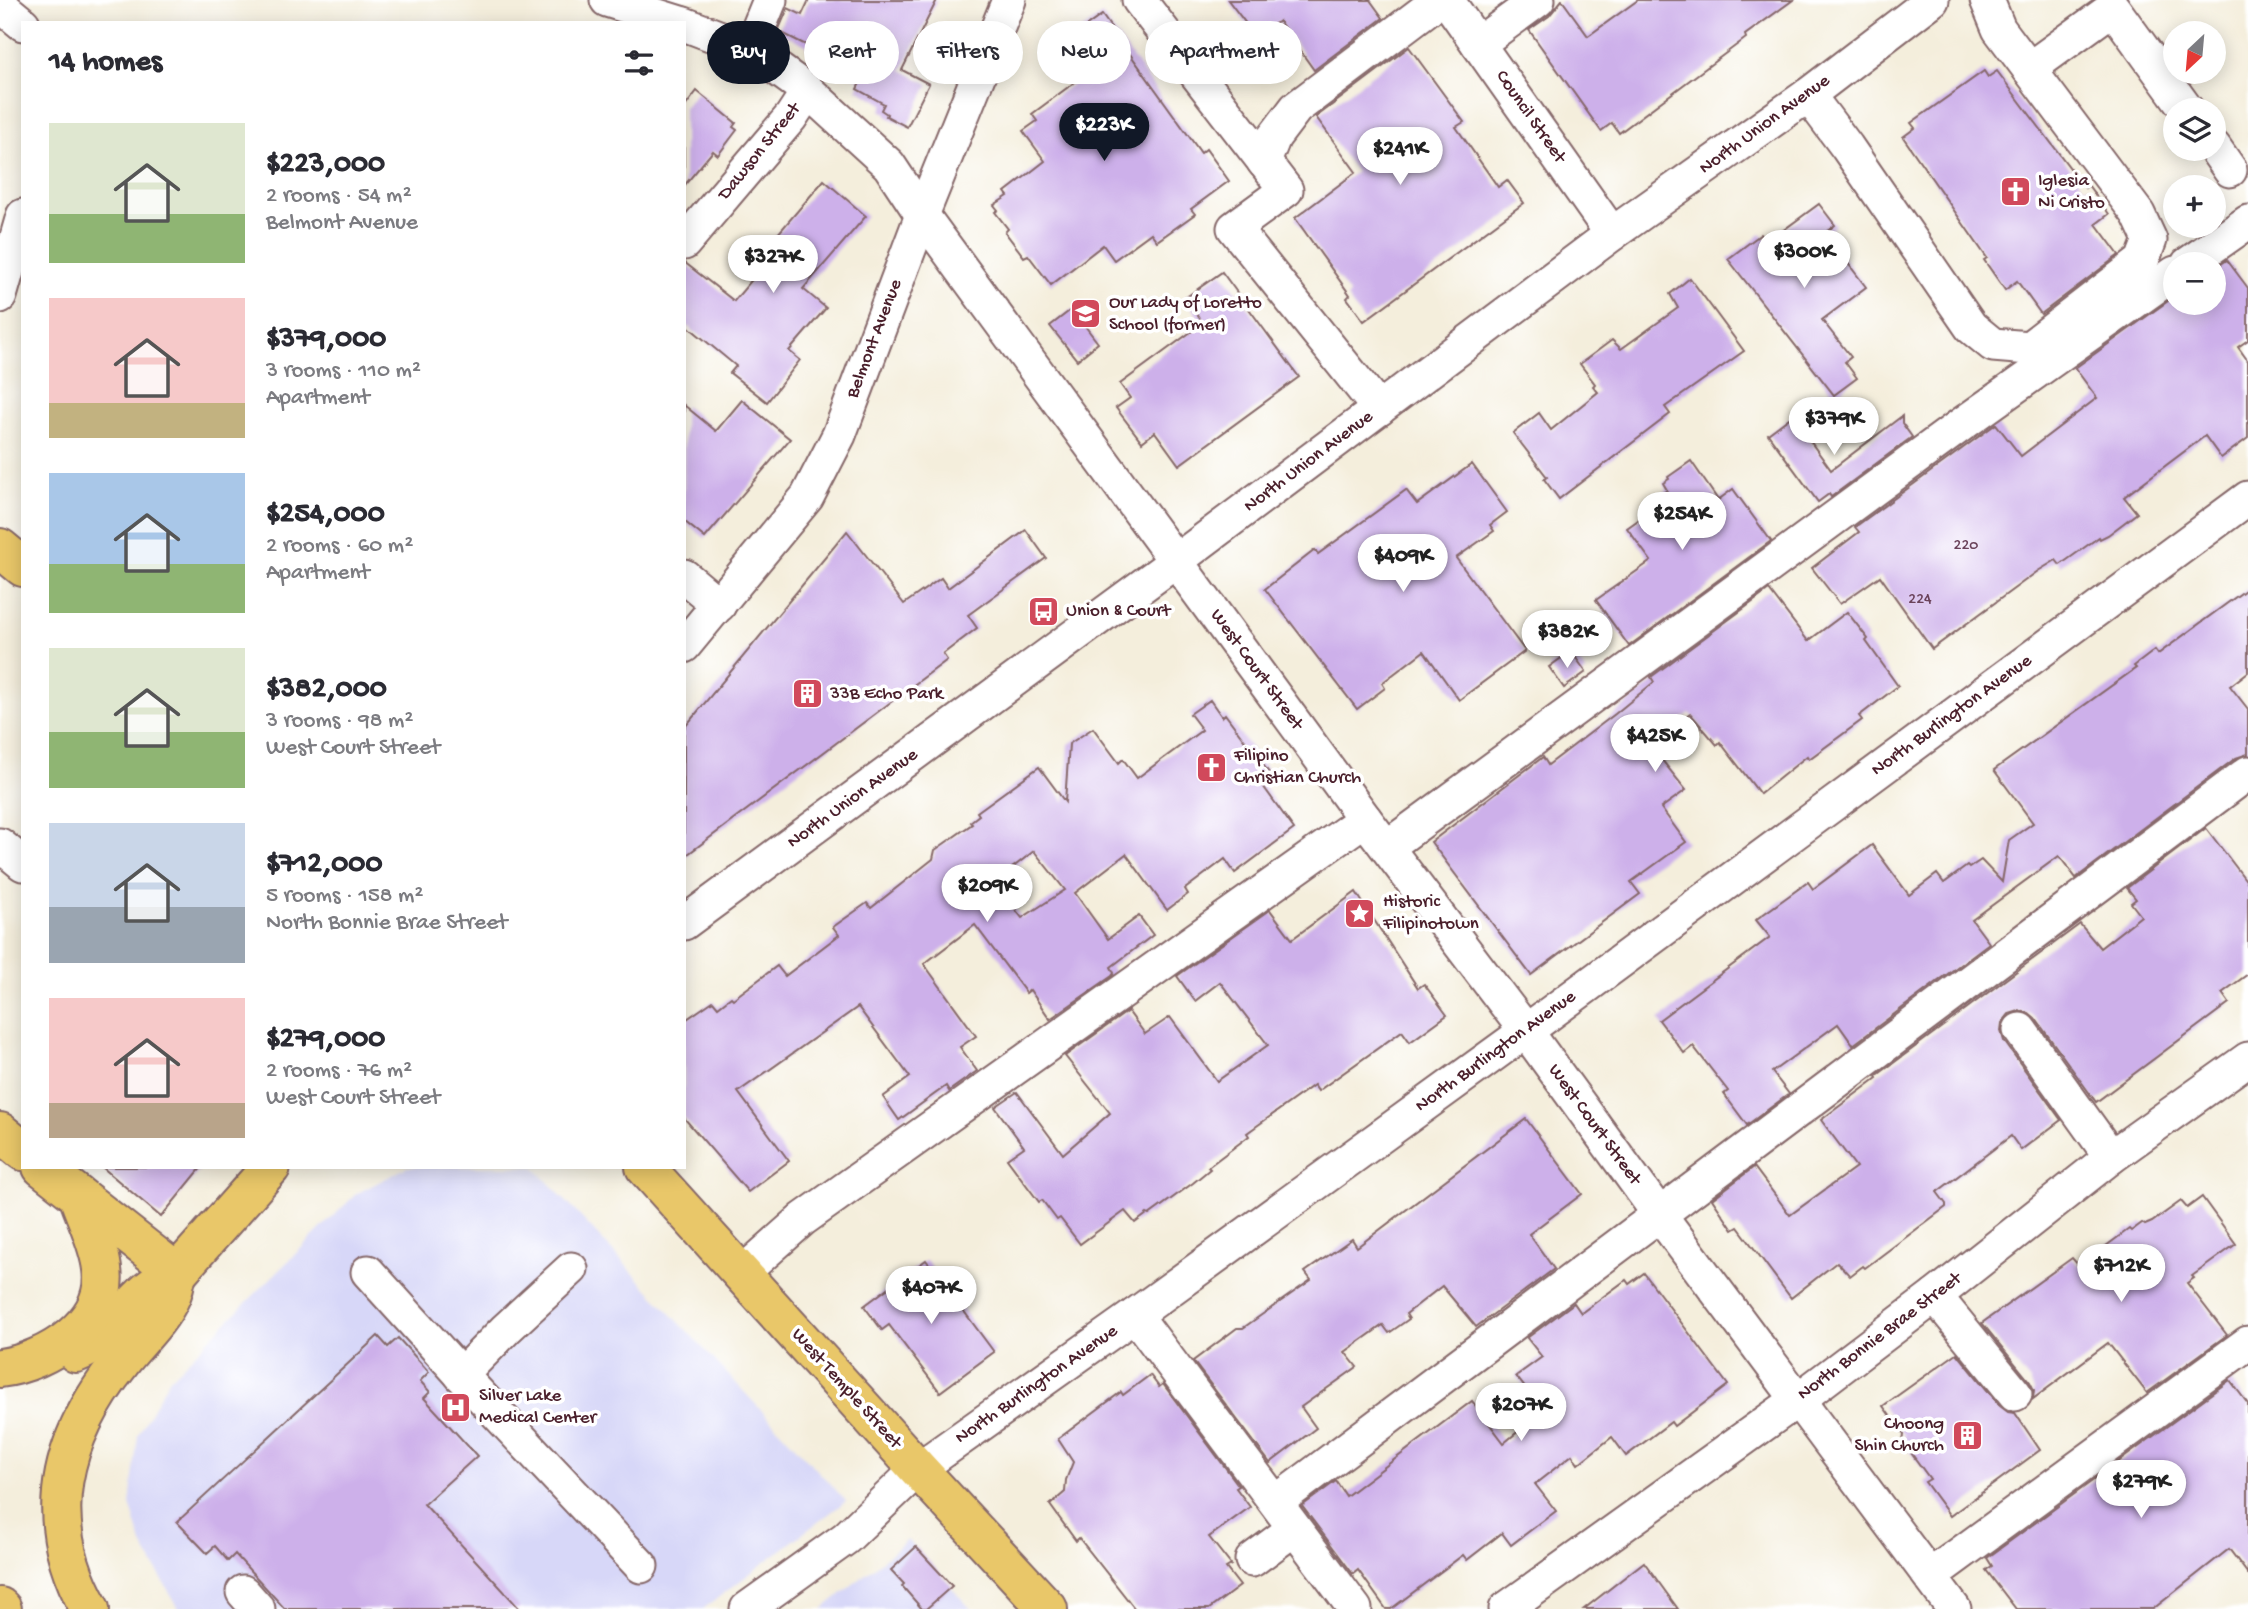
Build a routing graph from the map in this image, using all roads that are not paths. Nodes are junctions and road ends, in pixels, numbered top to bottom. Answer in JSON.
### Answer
{"nodes":[{"id":1,"x":607,"y":0,"type":"edge"},
{"id":2,"x":770,"y":0,"type":"edge"},
{"id":3,"x":1009,"y":0,"type":"edge"},
{"id":4,"x":1139,"y":0,"type":"edge"},
{"id":5,"x":1439,"y":0,"type":"edge"},
{"id":6,"x":1447,"y":0,"type":"edge"},
{"id":7,"x":1538,"y":0,"type":"edge"},
{"id":8,"x":1932,"y":0,"type":"edge"},
{"id":9,"x":1987,"y":0,"type":"edge"},
{"id":10,"x":0,"y":5,"type":"edge"},
{"id":11,"x":675,"y":21,"type":"edge"},
{"id":12,"x":761,"y":21,"type":"edge"},
{"id":13,"x":21,"y":22,"type":"edge"},
{"id":14,"x":686,"y":25,"type":"edge"},
{"id":15,"x":707,"y":33,"type":"edge"},
{"id":16,"x":1478,"y":44,"type":"junction"},
{"id":17,"x":2029,"y":69,"type":"junction"},
{"id":18,"x":790,"y":78,"type":"edge"},
{"id":19,"x":808,"y":91,"type":"junction"},
{"id":20,"x":1808,"y":95,"type":"junction"},
{"id":21,"x":2178,"y":98,"type":"edge"},
{"id":22,"x":1264,"y":162,"type":"junction"},
{"id":23,"x":922,"y":215,"type":"junction"},
{"id":24,"x":21,"y":222,"type":"edge"},
{"id":25,"x":2248,"y":222,"type":"edge"},
{"id":26,"x":1612,"y":234,"type":"junction"},
{"id":27,"x":686,"y":241,"type":"edge"},
{"id":28,"x":2205,"y":252,"type":"edge"},
{"id":29,"x":2163,"y":282,"type":"edge"},
{"id":30,"x":1,"y":284,"type":"edge"},
{"id":31,"x":1379,"y":409,"type":"junction"},
{"id":32,"x":2248,"y":498,"type":"edge"},
{"id":33,"x":0,"y":548,"type":"edge"},
{"id":34,"x":1176,"y":561,"type":"junction"},
{"id":35,"x":21,"y":565,"type":"edge"},
{"id":36,"x":686,"y":578,"type":"edge"},
{"id":37,"x":719,"y":605,"type":"junction"},
{"id":38,"x":686,"y":644,"type":"edge"},
{"id":39,"x":2248,"y":773,"type":"edge"},
{"id":40,"x":1365,"y":818,"type":"junction"},
{"id":41,"x":0,"y":845,"type":"edge"},
{"id":42,"x":1387,"y":847,"type":"junction"},
{"id":43,"x":21,"y":862,"type":"edge"},
{"id":44,"x":686,"y":922,"type":"edge"},
{"id":45,"x":2020,"y":1030,"type":"dead end"},
{"id":46,"x":1526,"y":1031,"type":"junction"},
{"id":47,"x":2248,"y":1059,"type":"edge"},
{"id":48,"x":0,"y":1132,"type":"edge"},
{"id":49,"x":21,"y":1149,"type":"edge"},
{"id":50,"x":2110,"y":1157,"type":"junction"},
{"id":51,"x":44,"y":1169,"type":"edge"},
{"id":52,"x":269,"y":1169,"type":"edge"},
{"id":53,"x":647,"y":1169,"type":"edge"},
{"id":54,"x":79,"y":1198,"type":"junction"},
{"id":55,"x":1659,"y":1214,"type":"junction"},
{"id":56,"x":571,"y":1269,"type":"dead end"},
{"id":57,"x":368,"y":1272,"type":"dead end"},
{"id":58,"x":177,"y":1273,"type":"junction"},
{"id":59,"x":742,"y":1273,"type":"junction"},
{"id":60,"x":1936,"y":1296,"type":"junction"},
{"id":61,"x":1136,"y":1315,"type":"junction"},
{"id":62,"x":2248,"y":1343,"type":"edge"},
{"id":63,"x":0,"y":1369,"type":"edge"},
{"id":64,"x":461,"y":1375,"type":"junction"},
{"id":65,"x":2015,"y":1394,"type":"dead end"},
{"id":66,"x":1798,"y":1399,"type":"junction"},
{"id":67,"x":918,"y":1469,"type":"junction"},
{"id":68,"x":1285,"y":1515,"type":"junction"},
{"id":69,"x":1252,"y":1560,"type":"dead end"},
{"id":70,"x":641,"y":1566,"type":"dead end"},
{"id":71,"x":1930,"y":1576,"type":"junction"},
{"id":72,"x":90,"y":1609,"type":"edge"},
{"id":73,"x":747,"y":1609,"type":"edge"},
{"id":74,"x":1048,"y":1609,"type":"edge"},
{"id":75,"x":1355,"y":1609,"type":"edge"},
{"id":76,"x":1506,"y":1609,"type":"edge"},
{"id":77,"x":1954,"y":1609,"type":"edge"}],
"edges":[{"from":1,"to":11,"type":"street","name":"West Court Street"},
{"from":2,"to":12,"type":"street"},
{"from":3,"to":23,"type":"street","name":"Belmont Avenue"},
{"from":4,"to":22,"type":"street"},
{"from":5,"to":22,"type":"street"},
{"from":6,"to":16,"type":"street","name":"Council Street"},
{"from":7,"to":16,"type":"street"},
{"from":8,"to":20,"type":"street","name":"North Union Avenue"},
{"from":9,"to":17,"type":"street"},
{"from":10,"to":13,"type":"street"},
{"from":14,"to":15,"type":"street","name":"West Court Street"},
{"from":16,"to":26,"type":"street","name":"Council Street"},
{"from":17,"to":20,"type":"street"},
{"from":17,"to":21,"type":"street"},
{"from":18,"to":19,"type":"street","name":"West Court Street"},
{"from":19,"to":23,"type":"street","name":"West Court Street"},
{"from":19,"to":27,"type":"street","name":"Dawson Street"},
{"from":20,"to":26,"type":"street","name":"North Union Avenue"},
{"from":22,"to":31,"type":"street"},
{"from":23,"to":34,"type":"street","name":"West Court Street"},
{"from":23,"to":37,"type":"street","name":"Belmont Avenue"},
{"from":24,"to":30,"type":"street"},
{"from":25,"to":28,"type":"street"},
{"from":26,"to":31,"type":"street","name":"North Union Avenue"},
{"from":29,"to":42,"type":"street"},
{"from":31,"to":34,"type":"street","name":"North Union Avenue"},
{"from":32,"to":46,"type":"street","name":"North Burlington Avenue"},
{"from":33,"to":35,"type":"main road"},
{"from":34,"to":40,"type":"street","name":"West Court Street"},
{"from":34,"to":44,"type":"street","name":"North Union Avenue"},
{"from":36,"to":37,"type":"street"},
{"from":37,"to":38,"type":"street","name":"Belmont Avenue"},
{"from":39,"to":55,"type":"street"},
{"from":40,"to":42,"type":"street","name":"West Court Street"},
{"from":40,"to":59,"type":"street"},
{"from":41,"to":43,"type":"street"},
{"from":42,"to":46,"type":"street","name":"West Court Street"},
{"from":45,"to":50,"type":"street"},
{"from":46,"to":55,"type":"street","name":"West Court Street"},
{"from":46,"to":61,"type":"street","name":"North Burlington Avenue"},
{"from":47,"to":50,"type":"street","name":"North Bonnie Brae Street"},
{"from":48,"to":49,"type":"main road"},
{"from":50,"to":60,"type":"street","name":"North Bonnie Brae Street"},
{"from":51,"to":54,"type":"main road"},
{"from":52,"to":58,"type":"main road"},
{"from":53,"to":59,"type":"main road","name":"West Temple Street"},
{"from":54,"to":58,"type":"main road"},
{"from":54,"to":63,"type":"main road"},
{"from":55,"to":66,"type":"street","name":"West Court Street"},
{"from":55,"to":68,"type":"street"},
{"from":56,"to":64,"type":"street"},
{"from":57,"to":64,"type":"street"},
{"from":58,"to":63,"type":"main road"},
{"from":58,"to":72,"type":"main road"},
{"from":59,"to":67,"type":"main road","name":"West Temple Street"},
{"from":60,"to":65,"type":"street"},
{"from":60,"to":66,"type":"street","name":"North Bonnie Brae Street"},
{"from":61,"to":67,"type":"street","name":"North Burlington Avenue"},
{"from":61,"to":68,"type":"street"},
{"from":62,"to":71,"type":"street"},
{"from":64,"to":70,"type":"street"},
{"from":66,"to":71,"type":"street","name":"West Court Street"},
{"from":66,"to":76,"type":"street","name":"North Bonnie Brae Street"},
{"from":67,"to":73,"type":"street","name":"North Burlington Avenue"},
{"from":67,"to":74,"type":"main road","name":"West Temple Street"},
{"from":68,"to":69,"type":"street"},
{"from":68,"to":75,"type":"street"},
{"from":71,"to":77,"type":"street","name":"West Court Street"}]}
